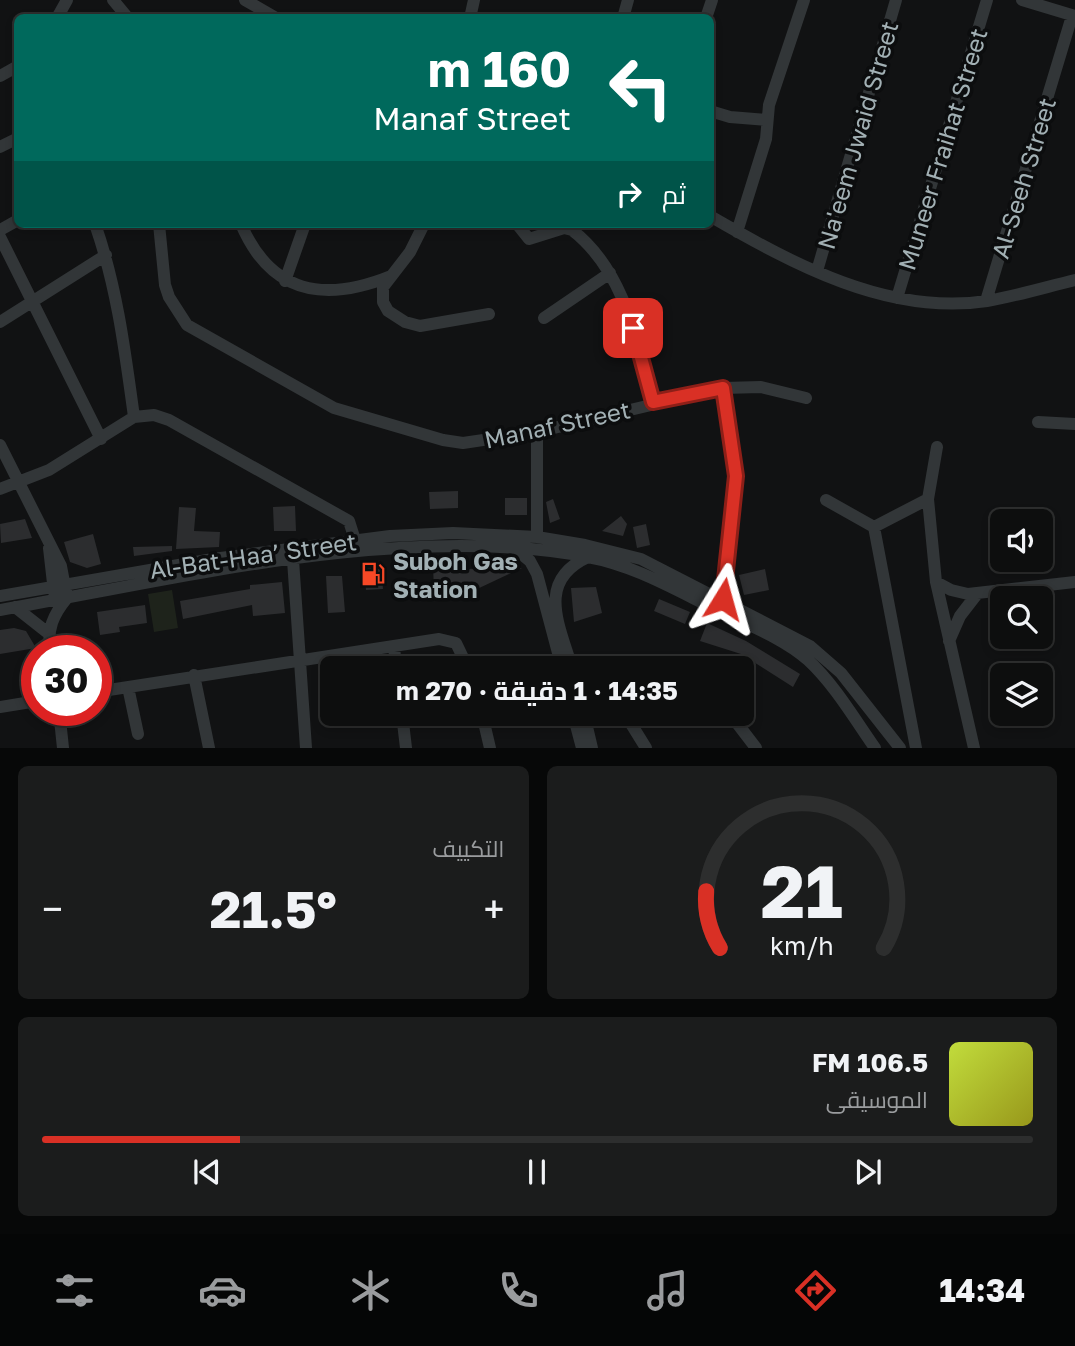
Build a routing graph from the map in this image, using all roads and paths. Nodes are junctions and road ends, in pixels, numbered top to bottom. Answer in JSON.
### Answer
{"nodes":[{"id":1,"x":113,"y":0,"type":"edge"},
{"id":2,"x":245,"y":0,"type":"edge"},
{"id":3,"x":803,"y":0,"type":"edge"},
{"id":4,"x":896,"y":0,"type":"edge"},
{"id":5,"x":987,"y":0,"type":"edge"},
{"id":6,"x":1022,"y":0,"type":"edge"},
{"id":7,"x":125,"y":14,"type":"edge"},
{"id":8,"x":269,"y":14,"type":"edge"},
{"id":9,"x":1074,"y":16,"type":"edge"},
{"id":10,"x":714,"y":112,"type":"edge"},
{"id":11,"x":766,"y":120,"type":"junction"},
{"id":12,"x":714,"y":218,"type":"edge"},
{"id":13,"x":96,"y":228,"type":"edge"},
{"id":14,"x":159,"y":228,"type":"edge"},
{"id":15,"x":243,"y":228,"type":"edge"},
{"id":16,"x":304,"y":228,"type":"edge"},
{"id":17,"x":422,"y":228,"type":"edge"},
{"id":18,"x":520,"y":228,"type":"edge"},
{"id":19,"x":564,"y":228,"type":"edge"},
{"id":20,"x":564,"y":228,"type":"edge"},
{"id":21,"x":737,"y":232,"type":"junction"},
{"id":22,"x":0,"y":238,"type":"edge"},
{"id":23,"x":106,"y":255,"type":"junction"},
{"id":24,"x":817,"y":271,"type":"junction"},
{"id":25,"x":610,"y":273,"type":"junction"},
{"id":26,"x":391,"y":275,"type":"junction"},
{"id":27,"x":1075,"y":280,"type":"edge"},
{"id":28,"x":285,"y":281,"type":"junction"},
{"id":29,"x":897,"y":298,"type":"junction"},
{"id":30,"x":986,"y":301,"type":"junction"},
{"id":31,"x":34,"y":303,"type":"junction"},
{"id":32,"x":489,"y":314,"type":"dead end"},
{"id":33,"x":544,"y":318,"type":"dead end"},
{"id":34,"x":0,"y":322,"type":"edge"},
{"id":35,"x":723,"y":388,"type":"junction"},
{"id":36,"x":806,"y":398,"type":"dead end"},
{"id":37,"x":653,"y":402,"type":"junction"},
{"id":38,"x":134,"y":417,"type":"junction"},
{"id":39,"x":1038,"y":422,"type":"dead end"},
{"id":40,"x":1075,"y":424,"type":"edge"},
{"id":41,"x":537,"y":432,"type":"junction"},
{"id":42,"x":101,"y":439,"type":"junction"},
{"id":43,"x":0,"y":445,"type":"edge"},
{"id":44,"x":937,"y":447,"type":"dead end"},
{"id":45,"x":21,"y":483,"type":"junction"},
{"id":46,"x":0,"y":489,"type":"edge"},
{"id":47,"x":928,"y":499,"type":"junction"},
{"id":48,"x":826,"y":500,"type":"dead end"},
{"id":49,"x":874,"y":527,"type":"junction"},
{"id":50,"x":537,"y":537,"type":"junction"},
{"id":51,"x":355,"y":540,"type":"junction"},
{"id":52,"x":514,"y":547,"type":"junction"},
{"id":53,"x":589,"y":557,"type":"junction"},
{"id":54,"x":293,"y":560,"type":"junction"},
{"id":55,"x":56,"y":567,"type":"junction"},
{"id":56,"x":537,"y":574,"type":"junction"},
{"id":57,"x":562,"y":575,"type":"junction"},
{"id":58,"x":95,"y":579,"type":"junction"},
{"id":59,"x":936,"y":582,"type":"junction"},
{"id":60,"x":1075,"y":582,"type":"edge"},
{"id":61,"x":25,"y":592,"type":"junction"},
{"id":62,"x":60,"y":592,"type":"junction"},
{"id":63,"x":977,"y":594,"type":"junction"},
{"id":64,"x":0,"y":596,"type":"edge"},
{"id":65,"x":723,"y":599,"type":"junction"},
{"id":66,"x":15,"y":607,"type":"junction"},
{"id":67,"x":0,"y":610,"type":"edge"},
{"id":68,"x":48,"y":633,"type":"joint"},
{"id":69,"x":949,"y":642,"type":"junction"},
{"id":70,"x":394,"y":646,"type":"junction"},
{"id":71,"x":395,"y":656,"type":"edge"},
{"id":72,"x":464,"y":656,"type":"edge"},
{"id":73,"x":559,"y":656,"type":"edge"},
{"id":74,"x":569,"y":656,"type":"edge"},
{"id":75,"x":299,"y":660,"type":"junction"},
{"id":76,"x":194,"y":675,"type":"junction"},
{"id":77,"x":128,"y":687,"type":"junction"},
{"id":78,"x":112,"y":690,"type":"edge"},
{"id":79,"x":21,"y":704,"type":"edge"},
{"id":80,"x":0,"y":707,"type":"edge"},
{"id":81,"x":61,"y":726,"type":"edge"},
{"id":82,"x":403,"y":726,"type":"edge"},
{"id":83,"x":485,"y":726,"type":"edge"},
{"id":84,"x":581,"y":726,"type":"edge"},
{"id":85,"x":585,"y":726,"type":"edge"},
{"id":86,"x":635,"y":726,"type":"edge"},
{"id":87,"x":739,"y":726,"type":"edge"},
{"id":88,"x":138,"y":734,"type":"dead end"},
{"id":89,"x":63,"y":747,"type":"edge"},
{"id":90,"x":209,"y":747,"type":"edge"},
{"id":91,"x":306,"y":747,"type":"edge"},
{"id":92,"x":406,"y":747,"type":"edge"},
{"id":93,"x":489,"y":747,"type":"edge"},
{"id":94,"x":582,"y":747,"type":"edge"},
{"id":95,"x":593,"y":747,"type":"edge"},
{"id":96,"x":646,"y":747,"type":"edge"},
{"id":97,"x":756,"y":747,"type":"edge"},
{"id":98,"x":875,"y":747,"type":"edge"},
{"id":99,"x":900,"y":747,"type":"edge"},
{"id":100,"x":916,"y":747,"type":"edge"},
{"id":101,"x":974,"y":747,"type":"edge"}],
"edges":[{"from":1,"to":7,"type":"street"},
{"from":2,"to":8,"type":"street"},
{"from":3,"to":11,"type":"street"},
{"from":4,"to":24,"type":"street","name":"Na'eem Jwaid Street"},
{"from":5,"to":29,"type":"street","name":"Muneer Fraihat Street"},
{"from":6,"to":9,"type":"street"},
{"from":9,"to":30,"type":"street","name":"Al-Seeh Street"},
{"from":10,"to":11,"type":"street"},
{"from":11,"to":21,"type":"street"},
{"from":12,"to":21,"type":"street"},
{"from":13,"to":23,"type":"street"},
{"from":14,"to":41,"type":"street","name":"Manaf Street"},
{"from":15,"to":28,"type":"street"},
{"from":16,"to":28,"type":"street"},
{"from":17,"to":26,"type":"street"},
{"from":18,"to":20,"type":"street"},
{"from":19,"to":25,"type":"street"},
{"from":21,"to":24,"type":"street"},
{"from":22,"to":31,"type":"street"},
{"from":23,"to":31,"type":"street"},
{"from":23,"to":38,"type":"street"},
{"from":24,"to":29,"type":"street"},
{"from":25,"to":33,"type":"street"},
{"from":25,"to":37,"type":"street"},
{"from":26,"to":28,"type":"street"},
{"from":26,"to":32,"type":"street"},
{"from":27,"to":30,"type":"street"},
{"from":29,"to":30,"type":"street"},
{"from":31,"to":34,"type":"street"},
{"from":31,"to":42,"type":"street"},
{"from":35,"to":36,"type":"street","name":"Manaf Street"},
{"from":35,"to":37,"type":"street","name":"Manaf Street"},
{"from":35,"to":65,"type":"street"},
{"from":37,"to":41,"type":"street","name":"Manaf Street"},
{"from":38,"to":42,"type":"street"},
{"from":38,"to":51,"type":"street"},
{"from":39,"to":40,"type":"street"},
{"from":41,"to":50,"type":"street"},
{"from":42,"to":45,"type":"street"},
{"from":43,"to":45,"type":"street"},
{"from":44,"to":47,"type":"street"},
{"from":45,"to":46,"type":"street"},
{"from":45,"to":55,"type":"street"},
{"from":47,"to":49,"type":"street"},
{"from":47,"to":59,"type":"street"},
{"from":48,"to":49,"type":"street"},
{"from":49,"to":100,"type":"street"},
{"from":50,"to":51,"type":"street","name":"Al-Bat-Haa’ Street"},
{"from":50,"to":65,"type":"street","name":"Al-Bat-Haa’ Street"},
{"from":51,"to":58,"type":"street","name":"Al-Bat-Haa’ Street"},
{"from":52,"to":53,"type":"street","name":"Al-Bat-Haa’ Street"},
{"from":52,"to":54,"type":"street","name":"Al-Bat-Haa’ Street"},
{"from":52,"to":56,"type":"street"},
{"from":53,"to":57,"type":"street"},
{"from":53,"to":98,"type":"street","name":"Al-Bat-Haa’ Street"},
{"from":54,"to":62,"type":"street","name":"Al-Bat-Haa’ Street"},
{"from":54,"to":75,"type":"street"},
{"from":55,"to":58,"type":"street"},
{"from":55,"to":61,"type":"street"},
{"from":55,"to":62,"type":"street"},
{"from":56,"to":57,"type":"street"},
{"from":56,"to":73,"type":"street"},
{"from":57,"to":74,"type":"street"},
{"from":58,"to":62,"type":"street","name":"Al-Bat-Haa’ Street"},
{"from":59,"to":63,"type":"street"},
{"from":59,"to":69,"type":"street"},
{"from":60,"to":63,"type":"street"},
{"from":61,"to":62,"type":"street","name":"Al-Bat-Haa’ Street"},
{"from":61,"to":64,"type":"street","name":"Al-Bat-Haa’ Street"},
{"from":62,"to":66,"type":"street","name":"Al-Bat-Haa’ Street"},
{"from":62,"to":68,"type":"street"},
{"from":63,"to":69,"type":"street"},
{"from":65,"to":99,"type":"street","name":"Al-Bat-Haa’ Street"},
{"from":66,"to":67,"type":"street","name":"Al-Bat-Haa’ Street"},
{"from":66,"to":68,"type":"street"},
{"from":69,"to":101,"type":"street"},
{"from":70,"to":71,"type":"street"},
{"from":70,"to":72,"type":"street"},
{"from":70,"to":75,"type":"street"},
{"from":75,"to":76,"type":"street"},
{"from":75,"to":91,"type":"street"},
{"from":76,"to":77,"type":"street"},
{"from":76,"to":90,"type":"street"},
{"from":77,"to":78,"type":"street"},
{"from":77,"to":88,"type":"street"},
{"from":79,"to":80,"type":"street"},
{"from":81,"to":89,"type":"street"},
{"from":82,"to":92,"type":"street"},
{"from":83,"to":93,"type":"street"},
{"from":84,"to":94,"type":"street"},
{"from":85,"to":95,"type":"street"},
{"from":86,"to":96,"type":"street"},
{"from":87,"to":97,"type":"street"}]}
